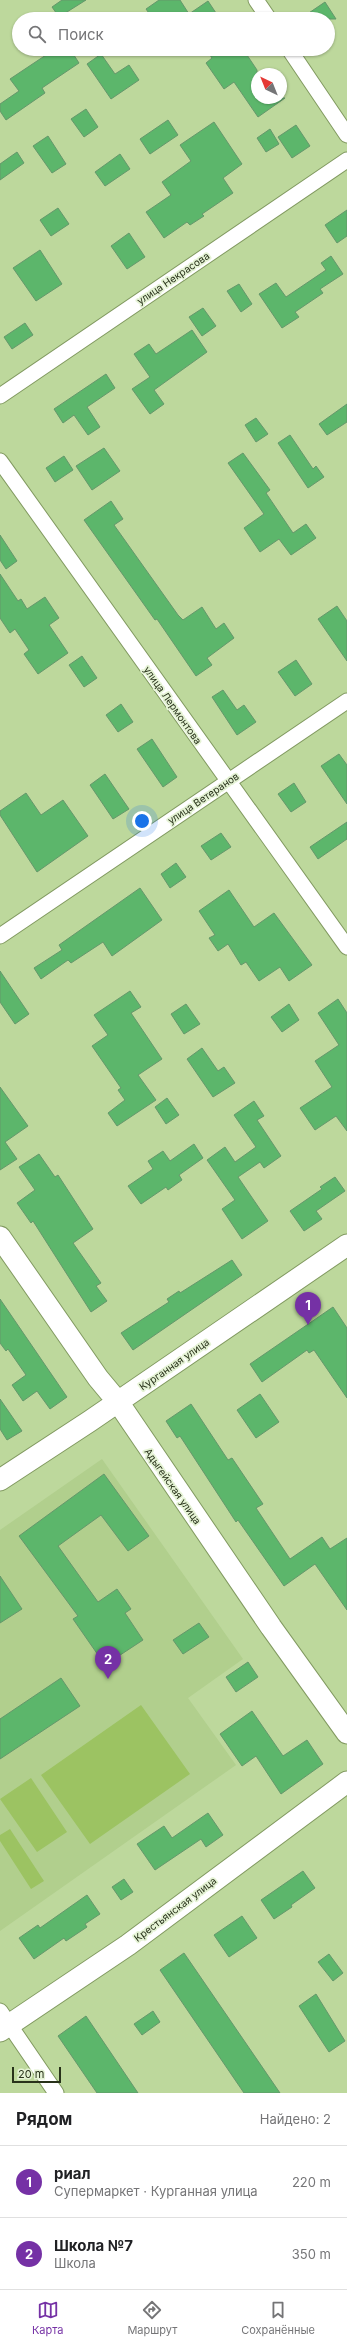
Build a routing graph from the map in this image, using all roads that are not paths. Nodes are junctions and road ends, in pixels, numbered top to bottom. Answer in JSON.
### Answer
{"nodes":[{"id":1,"x":256,"y":0,"type":"edge"},
{"id":2,"x":264,"y":12,"type":"edge"},
{"id":3,"x":294,"y":56,"type":"edge"},
{"id":4,"x":347,"y":135,"type":"edge"},
{"id":5,"x":347,"y":160,"type":"edge"},
{"id":6,"x":0,"y":396,"type":"edge"},
{"id":7,"x":0,"y":461,"type":"edge"},
{"id":8,"x":347,"y":701,"type":"edge"},
{"id":9,"x":228,"y":781,"type":"junction"},
{"id":10,"x":0,"y":936,"type":"edge"},
{"id":11,"x":347,"y":947,"type":"edge"},
{"id":12,"x":0,"y":1237,"type":"edge"},
{"id":13,"x":347,"y":1245,"type":"edge"},
{"id":14,"x":118,"y":1402,"type":"junction"},
{"id":15,"x":0,"y":1480,"type":"edge"},
{"id":16,"x":347,"y":1733,"type":"edge"},
{"id":17,"x":347,"y":1782,"type":"edge"},
{"id":18,"x":3,"y":2022,"type":"edge"},
{"id":19,"x":56,"y":2093,"type":"edge"}],
"edges":[{"from":1,"to":2,"type":"street"},
{"from":3,"to":4,"type":"street"},
{"from":5,"to":6,"type":"street","name":"улица Некрасова"},
{"from":7,"to":9,"type":"street","name":"улица Лермонтова"},
{"from":8,"to":9,"type":"street","name":"улица Ветеранов"},
{"from":9,"to":10,"type":"street","name":"улица Ветеранов"},
{"from":9,"to":11,"type":"street","name":"улица Лермонтова"},
{"from":12,"to":14,"type":"street","name":"Адыгейская улица"},
{"from":13,"to":14,"type":"street","name":"Курганная улица"},
{"from":14,"to":15,"type":"street","name":"Курганная улица"},
{"from":14,"to":16,"type":"street","name":"Адыгейская улица"},
{"from":17,"to":18,"type":"street","name":"Крестьянская улица"},
{"from":18,"to":19,"type":"street"}]}
